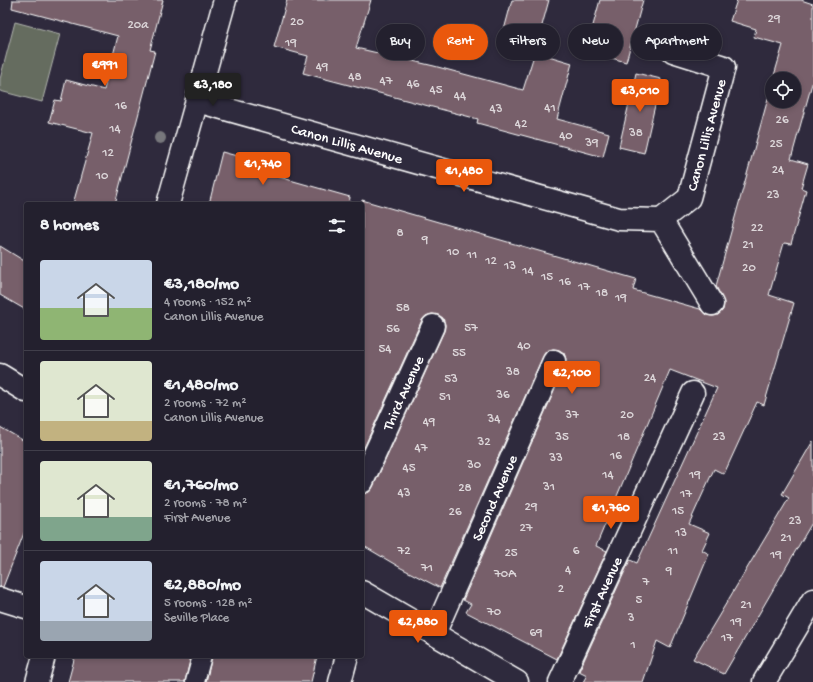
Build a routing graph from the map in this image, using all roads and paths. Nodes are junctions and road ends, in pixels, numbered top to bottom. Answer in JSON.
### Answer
{"nodes":[{"id":1,"x":225,"y":0,"type":"edge"},
{"id":2,"x":702,"y":60,"type":"edge"},
{"id":3,"x":197,"y":101,"type":"junction"},
{"id":4,"x":169,"y":202,"type":"edge"},
{"id":5,"x":661,"y":220,"type":"junction"},
{"id":6,"x":712,"y":304,"type":"dead end"},
{"id":7,"x":433,"y":326,"type":"dead end"},
{"id":8,"x":554,"y":361,"type":"dead end"},
{"id":9,"x":0,"y":375,"type":"edge"},
{"id":10,"x":24,"y":390,"type":"edge"},
{"id":11,"x":693,"y":393,"type":"dead end"},
{"id":12,"x":364,"y":478,"type":"edge"},
{"id":13,"x":364,"y":594,"type":"edge"},
{"id":14,"x":0,"y":599,"type":"edge"},
{"id":15,"x":813,"y":600,"type":"edge"},
{"id":16,"x":24,"y":606,"type":"edge"},
{"id":17,"x":434,"y":634,"type":"junction"},
{"id":18,"x":43,"y":658,"type":"edge"},
{"id":19,"x":201,"y":658,"type":"edge"},
{"id":20,"x":346,"y":658,"type":"edge"},
{"id":21,"x":37,"y":682,"type":"edge"},
{"id":22,"x":195,"y":682,"type":"edge"},
{"id":23,"x":340,"y":682,"type":"edge"},
{"id":24,"x":517,"y":682,"type":"edge"},
{"id":25,"x":560,"y":682,"type":"edge"},
{"id":26,"x":764,"y":682,"type":"edge"}],
"edges":[{"from":1,"to":3,"type":"street"},
{"from":2,"to":5,"type":"street","name":"Canon Lillis Avenue"},
{"from":3,"to":4,"type":"street"},
{"from":3,"to":5,"type":"street","name":"Canon Lillis Avenue"},
{"from":5,"to":6,"type":"street"},
{"from":7,"to":12,"type":"street","name":"Third Avenue"},
{"from":8,"to":17,"type":"street","name":"Second Avenue"},
{"from":9,"to":10,"type":"street"},
{"from":11,"to":25,"type":"street","name":"First Avenue"},
{"from":13,"to":17,"type":"street"},
{"from":14,"to":16,"type":"street"},
{"from":15,"to":26,"type":"street"},
{"from":17,"to":24,"type":"street"},
{"from":18,"to":21,"type":"street"},
{"from":19,"to":22,"type":"lane"},
{"from":20,"to":23,"type":"street"}]}
